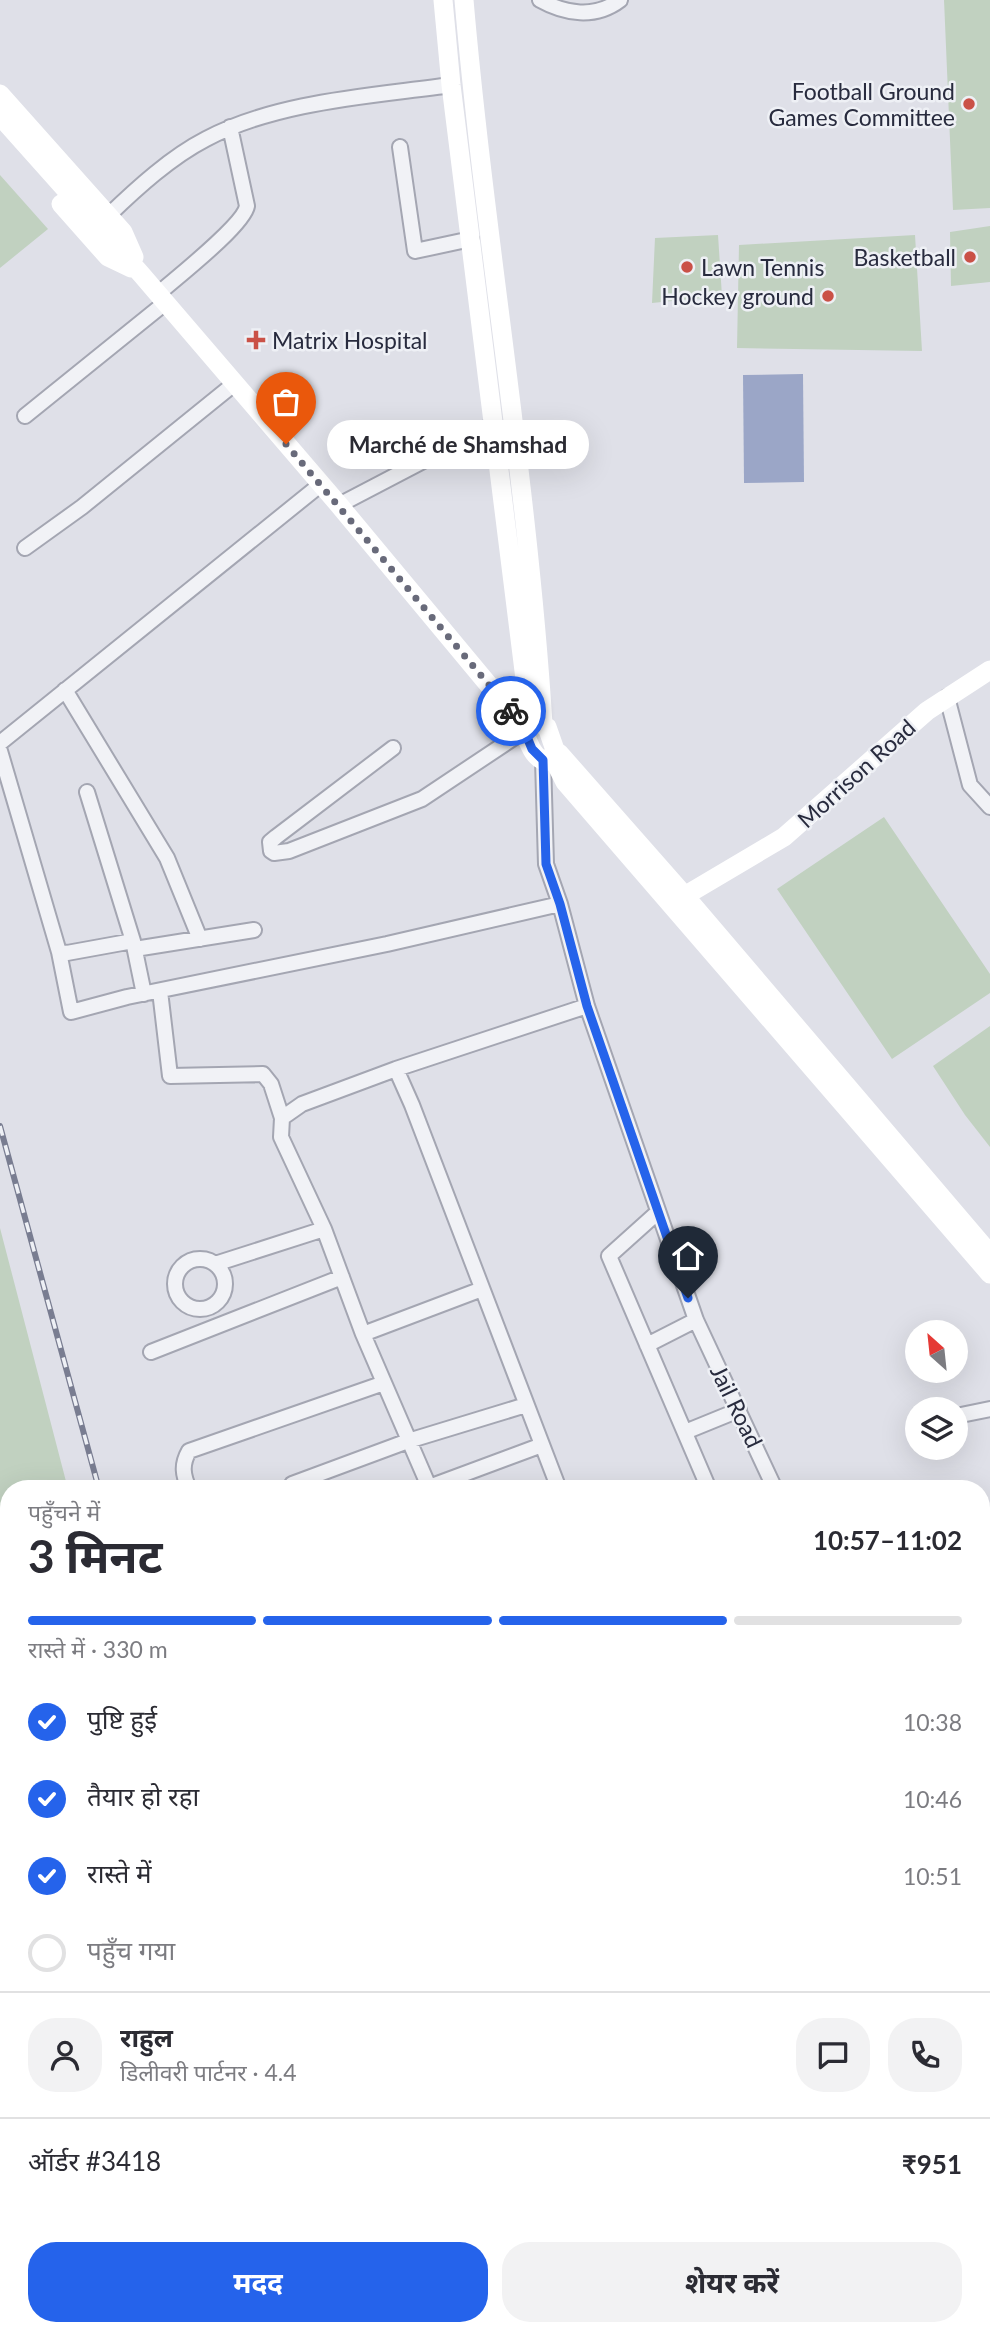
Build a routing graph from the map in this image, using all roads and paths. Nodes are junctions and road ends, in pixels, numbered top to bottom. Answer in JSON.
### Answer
{"nodes":[{"id":1,"x":443,"y":0,"type":"edge"},
{"id":2,"x":464,"y":0,"type":"edge"},
{"id":3,"x":540,"y":0,"type":"edge"},
{"id":4,"x":620,"y":0,"type":"edge"},
{"id":5,"x":452,"y":85,"type":"junction"},
{"id":6,"x":0,"y":94,"type":"edge"},
{"id":7,"x":0,"y":116,"type":"edge"},
{"id":8,"x":230,"y":127,"type":"junction"},
{"id":9,"x":0,"y":136,"type":"edge"},
{"id":10,"x":400,"y":147,"type":"dead end"},
{"id":11,"x":108,"y":215,"type":"junction"},
{"id":12,"x":471,"y":239,"type":"junction"},
{"id":13,"x":141,"y":274,"type":"junction"},
{"id":14,"x":162,"y":298,"type":"junction"},
{"id":15,"x":234,"y":384,"type":"junction"},
{"id":16,"x":25,"y":416,"type":"dead end"},
{"id":17,"x":494,"y":424,"type":"junction"},
{"id":18,"x":320,"y":485,"type":"junction"},
{"id":19,"x":339,"y":505,"type":"junction"},
{"id":20,"x":25,"y":548,"type":"dead end"},
{"id":21,"x":990,"y":670,"type":"edge"},
{"id":22,"x":65,"y":690,"type":"junction"},
{"id":23,"x":947,"y":698,"type":"junction"},
{"id":24,"x":530,"y":725,"type":"junction"},
{"id":25,"x":0,"y":743,"type":"edge"},
{"id":26,"x":393,"y":748,"type":"dead end"},
{"id":27,"x":0,"y":751,"type":"edge"},
{"id":28,"x":550,"y":756,"type":"junction"},
{"id":29,"x":88,"y":792,"type":"dead end"},
{"id":30,"x":990,"y":807,"type":"edge"},
{"id":31,"x":678,"y":900,"type":"junction"},
{"id":32,"x":560,"y":904,"type":"junction"},
{"id":33,"x":254,"y":930,"type":"dead end"},
{"id":34,"x":200,"y":939,"type":"junction"},
{"id":35,"x":134,"y":945,"type":"junction"},
{"id":36,"x":59,"y":952,"type":"junction"},
{"id":37,"x":160,"y":990,"type":"junction"},
{"id":38,"x":144,"y":994,"type":"junction"},
{"id":39,"x":587,"y":1006,"type":"junction"},
{"id":40,"x":396,"y":1069,"type":"junction"},
{"id":41,"x":282,"y":1118,"type":"junction"},
{"id":42,"x":658,"y":1212,"type":"junction"},
{"id":43,"x":324,"y":1229,"type":"junction"},
{"id":44,"x":990,"y":1254,"type":"edge"},
{"id":45,"x":215,"y":1264,"type":"dead end"},
{"id":46,"x":990,"y":1274,"type":"edge"},
{"id":47,"x":342,"y":1277,"type":"junction"},
{"id":48,"x":482,"y":1289,"type":"junction"},
{"id":49,"x":696,"y":1320,"type":"junction"},
{"id":50,"x":363,"y":1334,"type":"junction"},
{"id":51,"x":647,"y":1345,"type":"junction"},
{"id":52,"x":151,"y":1352,"type":"dead end"},
{"id":53,"x":384,"y":1383,"type":"junction"},
{"id":54,"x":526,"y":1405,"type":"junction"},
{"id":55,"x":990,"y":1409,"type":"edge"},
{"id":56,"x":739,"y":1410,"type":"junction"},
{"id":57,"x":968,"y":1414,"type":"edge"},
{"id":58,"x":684,"y":1432,"type":"junction"},
{"id":59,"x":408,"y":1441,"type":"junction"},
{"id":60,"x":542,"y":1445,"type":"junction"},
{"id":61,"x":186,"y":1480,"type":"edge"},
{"id":62,"x":303,"y":1480,"type":"edge"},
{"id":63,"x":426,"y":1480,"type":"edge"},
{"id":64,"x":451,"y":1480,"type":"edge"},
{"id":65,"x":553,"y":1480,"type":"edge"},
{"id":66,"x":705,"y":1480,"type":"edge"},
{"id":67,"x":771,"y":1480,"type":"edge"}],
"edges":[{"from":1,"to":5,"type":"main road"},
{"from":2,"to":24,"type":"main road"},
{"from":3,"to":4,"type":"street"},
{"from":5,"to":8,"type":"street"},
{"from":5,"to":12,"type":"main road"},
{"from":6,"to":11,"type":"main road"},
{"from":7,"to":13,"type":"main road"},
{"from":8,"to":11,"type":"street"},
{"from":8,"to":14,"type":"street"},
{"from":9,"to":13,"type":"main road"},
{"from":10,"to":12,"type":"street"},
{"from":11,"to":13,"type":"main road"},
{"from":12,"to":17,"type":"main road"},
{"from":13,"to":14,"type":"main road"},
{"from":14,"to":15,"type":"main road"},
{"from":14,"to":16,"type":"street"},
{"from":15,"to":18,"type":"main road"},
{"from":15,"to":20,"type":"street"},
{"from":17,"to":19,"type":"street"},
{"from":17,"to":24,"type":"main road"},
{"from":18,"to":19,"type":"main road"},
{"from":18,"to":22,"type":"street"},
{"from":19,"to":24,"type":"main road"},
{"from":21,"to":23,"type":"main road","name":"Morrison Road"},
{"from":22,"to":25,"type":"street"},
{"from":22,"to":34,"type":"street"},
{"from":23,"to":30,"type":"street"},
{"from":23,"to":31,"type":"main road","name":"Morrison Road"},
{"from":24,"to":26,"type":"street"},
{"from":24,"to":28,"type":"main road"},
{"from":27,"to":36,"type":"street"},
{"from":28,"to":31,"type":"main road"},
{"from":28,"to":32,"type":"street","name":"Jail Road"},
{"from":29,"to":35,"type":"street"},
{"from":31,"to":44,"type":"main road"},
{"from":31,"to":46,"type":"main road"},
{"from":32,"to":37,"type":"street"},
{"from":32,"to":39,"type":"street","name":"Jail Road"},
{"from":33,"to":34,"type":"street"},
{"from":34,"to":35,"type":"street"},
{"from":35,"to":36,"type":"street"},
{"from":35,"to":38,"type":"street"},
{"from":36,"to":38,"type":"street"},
{"from":37,"to":38,"type":"street"},
{"from":37,"to":41,"type":"street"},
{"from":39,"to":40,"type":"street"},
{"from":39,"to":42,"type":"street","name":"Jail Road"},
{"from":40,"to":41,"type":"street"},
{"from":40,"to":48,"type":"street"},
{"from":41,"to":43,"type":"street"},
{"from":42,"to":49,"type":"street","name":"Jail Road"},
{"from":42,"to":51,"type":"street"},
{"from":43,"to":45,"type":"street"},
{"from":43,"to":47,"type":"street"},
{"from":47,"to":50,"type":"street"},
{"from":47,"to":52,"type":"street"},
{"from":48,"to":50,"type":"street"},
{"from":48,"to":54,"type":"street"},
{"from":49,"to":51,"type":"street"},
{"from":49,"to":56,"type":"street","name":"Jail Road"},
{"from":50,"to":53,"type":"street"},
{"from":51,"to":58,"type":"street"},
{"from":53,"to":59,"type":"street"},
{"from":53,"to":61,"type":"street"},
{"from":54,"to":59,"type":"street"},
{"from":54,"to":60,"type":"street"},
{"from":55,"to":57,"type":"street"},
{"from":56,"to":58,"type":"street"},
{"from":56,"to":67,"type":"street","name":"Jail Road"},
{"from":58,"to":66,"type":"street"},
{"from":59,"to":62,"type":"street"},
{"from":59,"to":63,"type":"street"},
{"from":60,"to":64,"type":"street"},
{"from":60,"to":65,"type":"street"}]}
